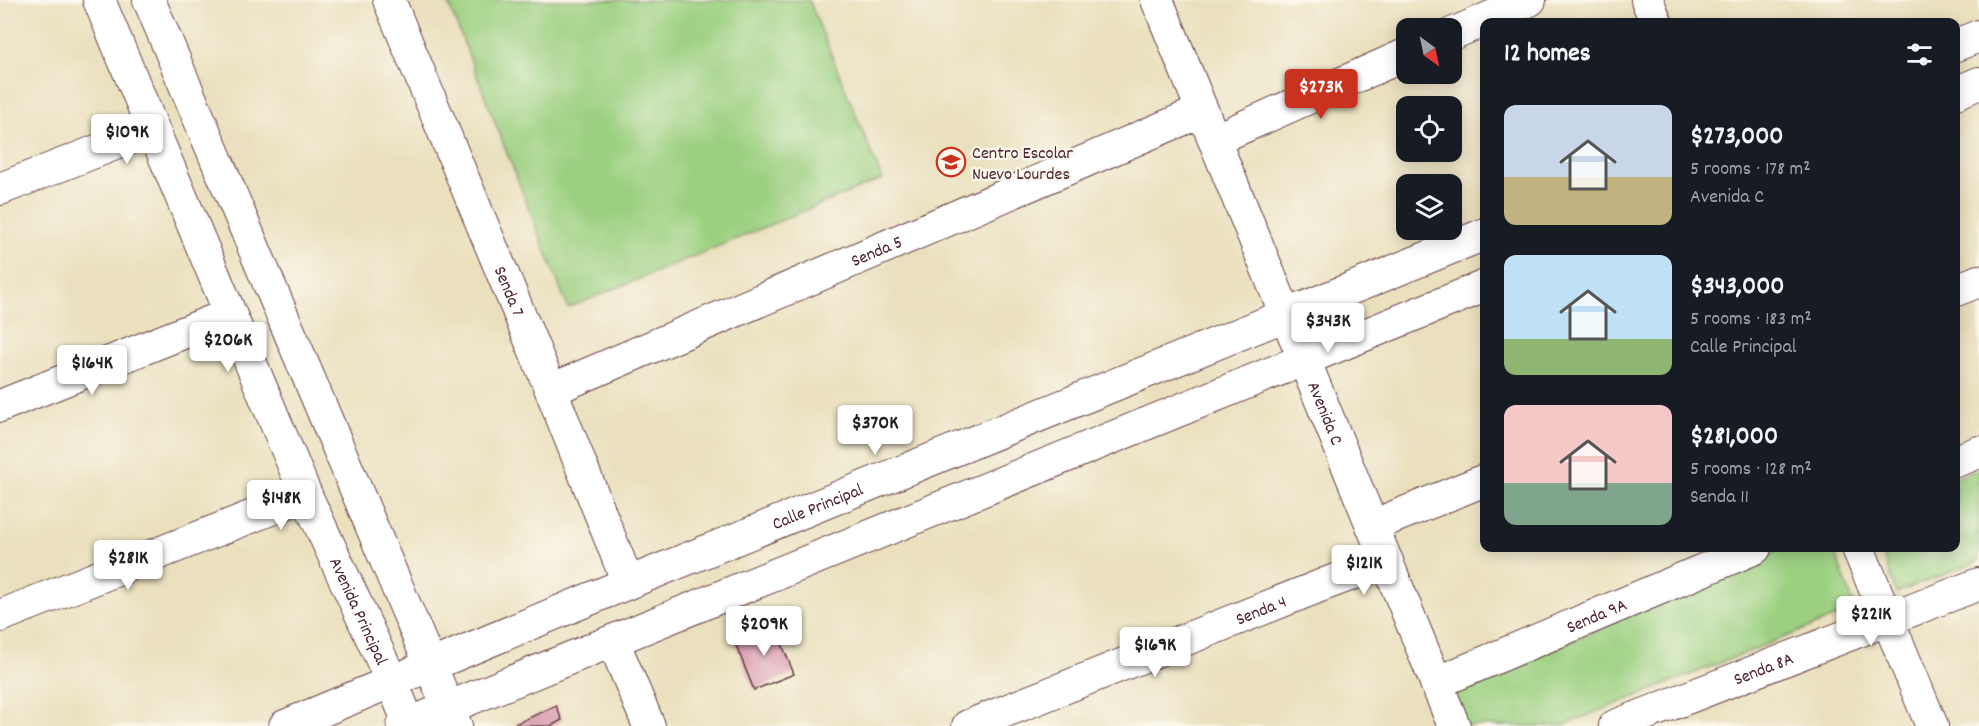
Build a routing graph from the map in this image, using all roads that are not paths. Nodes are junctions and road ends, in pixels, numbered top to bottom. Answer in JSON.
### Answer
{"nodes":[{"id":1,"x":99,"y":0,"type":"edge"},
{"id":2,"x":149,"y":0,"type":"edge"},
{"id":3,"x":389,"y":0,"type":"edge"},
{"id":4,"x":1157,"y":0,"type":"edge"},
{"id":5,"x":1530,"y":0,"type":"edge"},
{"id":6,"x":1647,"y":0,"type":"edge"},
{"id":7,"x":1489,"y":18,"type":"edge"},
{"id":8,"x":1654,"y":18,"type":"edge"},
{"id":9,"x":1480,"y":22,"type":"edge"},
{"id":10,"x":1462,"y":30,"type":"edge"},
{"id":11,"x":1979,"y":36,"type":"edge"},
{"id":12,"x":1960,"y":43,"type":"edge"},
{"id":13,"x":1396,"y":59,"type":"edge"},
{"id":14,"x":1979,"y":83,"type":"edge"},
{"id":15,"x":1960,"y":91,"type":"edge"},
{"id":16,"x":1202,"y":111,"type":"junction"},
{"id":17,"x":153,"y":129,"type":"junction"},
{"id":18,"x":1214,"y":140,"type":"junction"},
{"id":19,"x":0,"y":189,"type":"edge"},
{"id":20,"x":1480,"y":236,"type":"edge"},
{"id":21,"x":1979,"y":281,"type":"edge"},
{"id":22,"x":1480,"y":288,"type":"edge"},
{"id":23,"x":1960,"y":288,"type":"edge"},
{"id":24,"x":230,"y":314,"type":"junction"},
{"id":25,"x":1286,"y":315,"type":"junction"},
{"id":26,"x":1304,"y":359,"type":"junction"},
{"id":27,"x":551,"y":390,"type":"junction"},
{"id":28,"x":0,"y":406,"type":"edge"},
{"id":29,"x":1979,"y":452,"type":"edge"},
{"id":30,"x":1960,"y":459,"type":"edge"},
{"id":31,"x":1480,"y":482,"type":"edge"},
{"id":32,"x":306,"y":495,"type":"junction"},
{"id":33,"x":1372,"y":526,"type":"junction"},
{"id":34,"x":1746,"y":552,"type":"edge"},
{"id":35,"x":1860,"y":552,"type":"edge"},
{"id":36,"x":1387,"y":561,"type":"junction"},
{"id":37,"x":628,"y":583,"type":"junction"},
{"id":38,"x":1979,"y":584,"type":"edge"},
{"id":39,"x":0,"y":616,"type":"edge"},
{"id":40,"x":1887,"y":621,"type":"junction"},
{"id":41,"x":613,"y":641,"type":"junction"},
{"id":42,"x":431,"y":666,"type":"junction"},
{"id":43,"x":392,"y":682,"type":"junction"},
{"id":44,"x":1436,"y":683,"type":"junction"},
{"id":45,"x":453,"y":717,"type":"edge"},
{"id":46,"x":408,"y":725,"type":"edge"},
{"id":47,"x":285,"y":726,"type":"edge"},
{"id":48,"x":649,"y":726,"type":"edge"},
{"id":49,"x":968,"y":726,"type":"edge"},
{"id":50,"x":1454,"y":726,"type":"edge"},
{"id":51,"x":1615,"y":726,"type":"edge"},
{"id":52,"x":1932,"y":726,"type":"edge"}],
"edges":[{"from":1,"to":17,"type":"street","name":"Avenida Principal"},
{"from":2,"to":42,"type":"street"},
{"from":3,"to":27,"type":"street","name":"Senda 7"},
{"from":4,"to":16,"type":"street","name":"Avenida C"},
{"from":5,"to":7,"type":"street"},
{"from":6,"to":8,"type":"street"},
{"from":9,"to":10,"type":"street"},
{"from":11,"to":12,"type":"street"},
{"from":13,"to":18,"type":"street"},
{"from":14,"to":15,"type":"street"},
{"from":16,"to":18,"type":"street","name":"Avenida C"},
{"from":16,"to":27,"type":"street","name":"Senda 5"},
{"from":17,"to":19,"type":"street"},
{"from":17,"to":24,"type":"street","name":"Avenida Principal"},
{"from":18,"to":25,"type":"street","name":"Avenida C"},
{"from":20,"to":25,"type":"street","name":"Calle Principal"},
{"from":21,"to":23,"type":"street"},
{"from":22,"to":26,"type":"street"},
{"from":24,"to":28,"type":"street"},
{"from":24,"to":32,"type":"street","name":"Avenida Principal"},
{"from":25,"to":26,"type":"street","name":"Avenida C"},
{"from":25,"to":37,"type":"street","name":"Calle Principal"},
{"from":26,"to":33,"type":"street","name":"Avenida C"},
{"from":26,"to":41,"type":"street"},
{"from":27,"to":37,"type":"street","name":"Senda 7"},
{"from":29,"to":30,"type":"street"},
{"from":31,"to":33,"type":"street"},
{"from":32,"to":39,"type":"street"},
{"from":32,"to":43,"type":"street","name":"Avenida Principal"},
{"from":33,"to":36,"type":"street","name":"Avenida C"},
{"from":34,"to":44,"type":"street","name":"Senda 9A"},
{"from":35,"to":40,"type":"street"},
{"from":36,"to":44,"type":"street","name":"Avenida C"},
{"from":36,"to":49,"type":"street","name":"Senda 4"},
{"from":37,"to":42,"type":"street","name":"Calle Principal"},
{"from":38,"to":40,"type":"street","name":"Senda 8A"},
{"from":40,"to":51,"type":"street","name":"Senda 8A"},
{"from":40,"to":52,"type":"street"},
{"from":41,"to":45,"type":"street"},
{"from":41,"to":48,"type":"street"},
{"from":42,"to":43,"type":"street","name":"Calle Principal"},
{"from":42,"to":45,"type":"street"},
{"from":43,"to":46,"type":"street","name":"Avenida Principal"},
{"from":43,"to":47,"type":"street","name":"Calle Principal"},
{"from":44,"to":50,"type":"street","name":"Avenida C"},
{"from":45,"to":46,"type":"street"}]}
